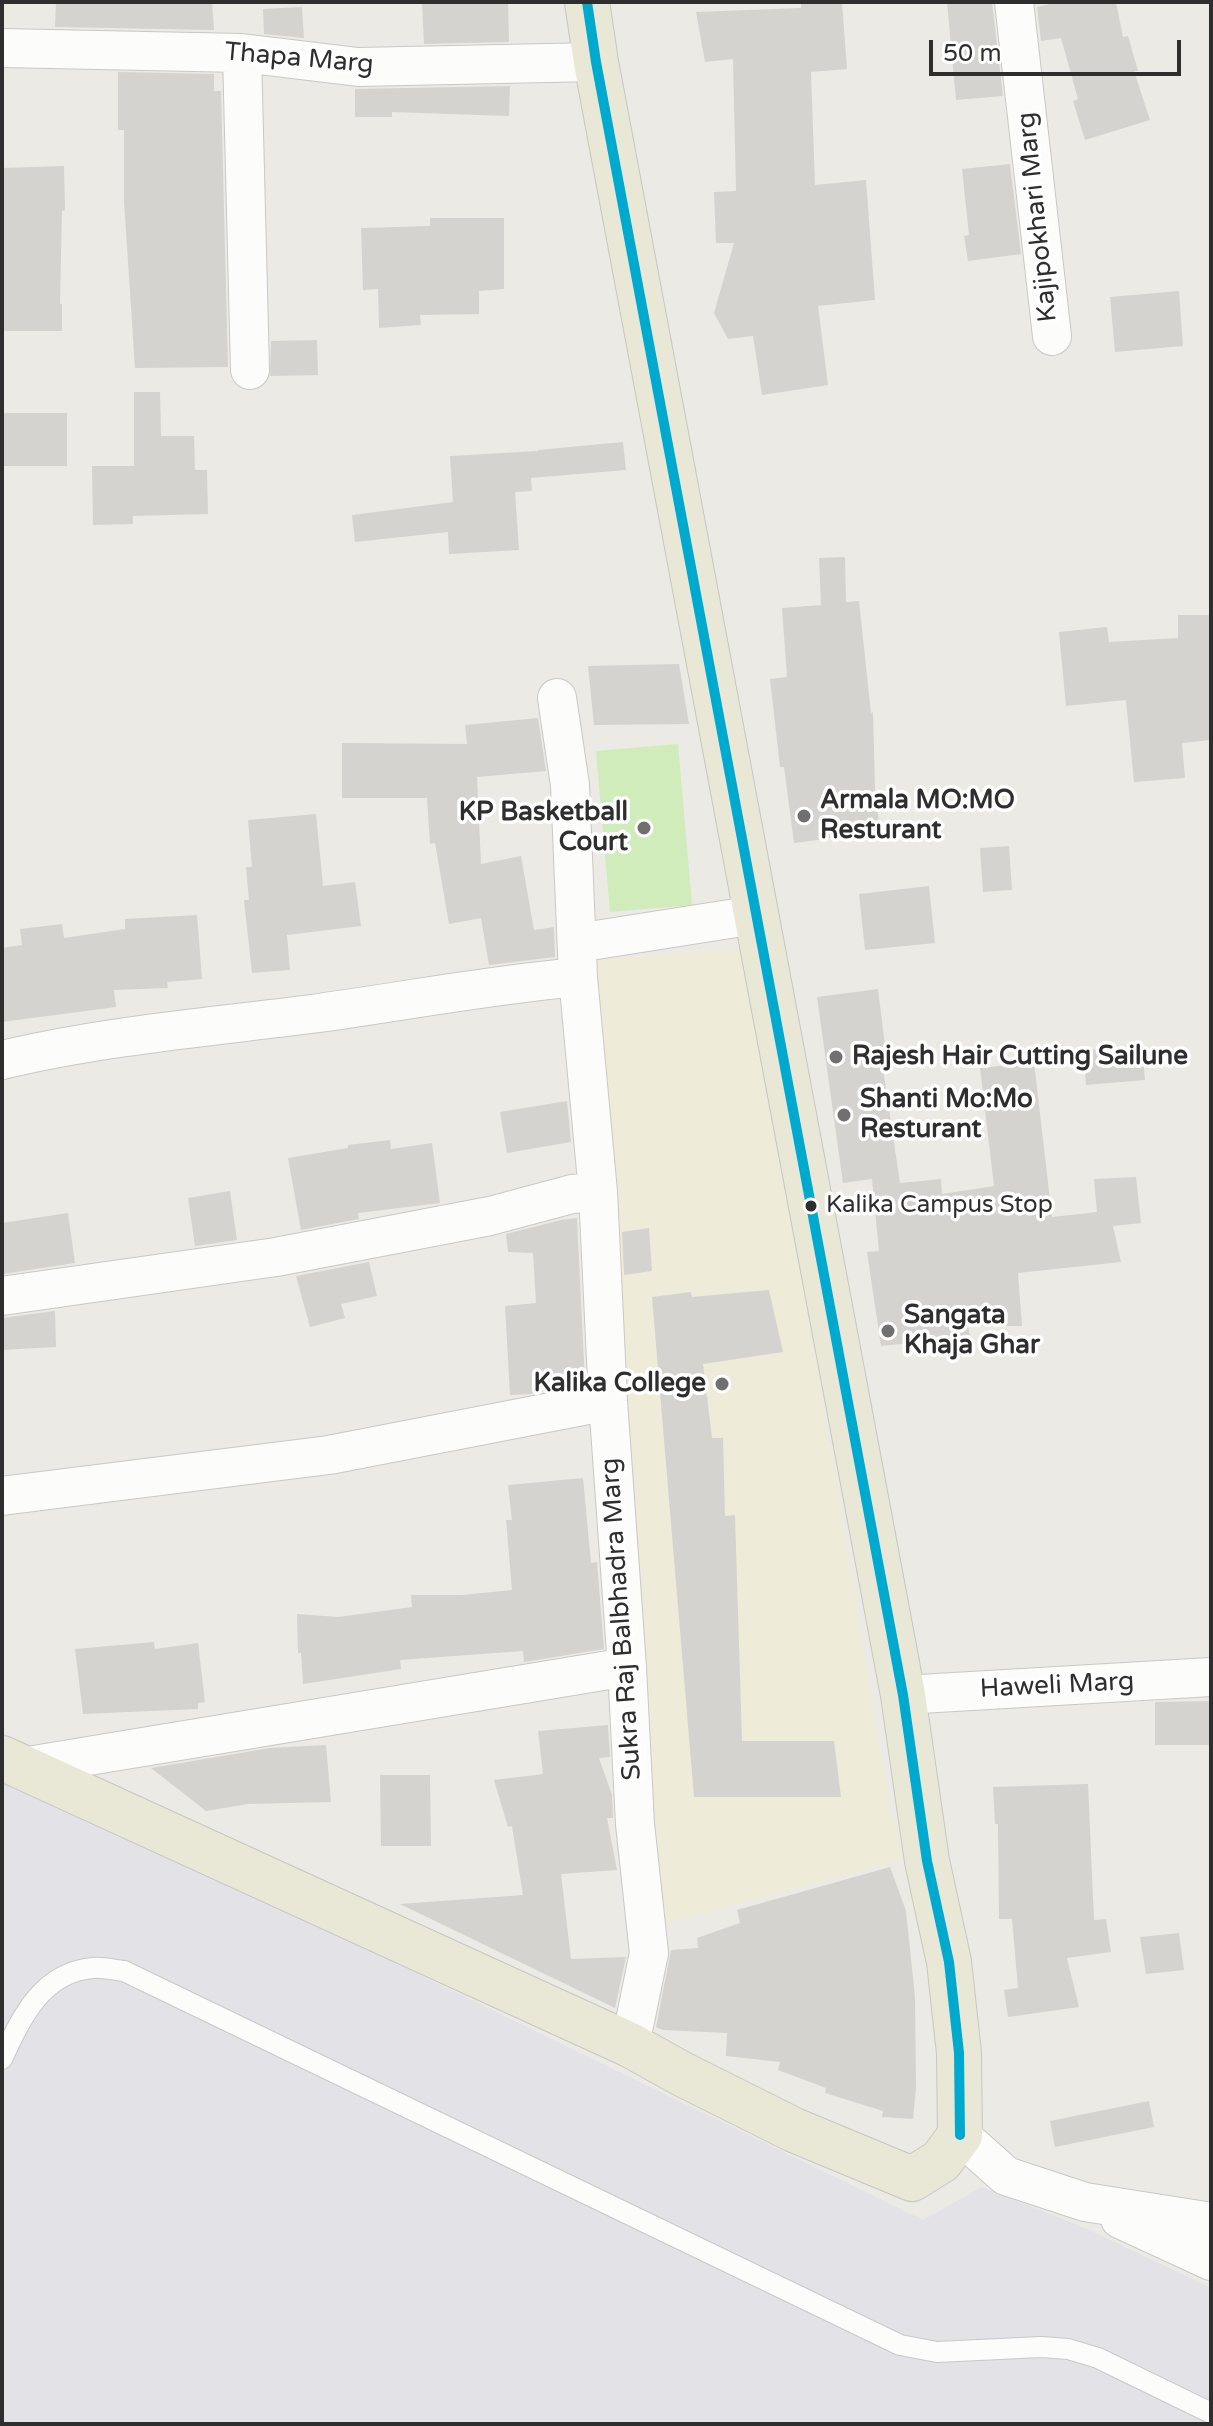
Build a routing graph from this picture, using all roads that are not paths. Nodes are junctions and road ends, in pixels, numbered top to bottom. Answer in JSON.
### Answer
{"nodes":[{"id":1,"x":587,"y":2,"type":"edge"},
{"id":2,"x":1014,"y":2,"type":"edge"},
{"id":3,"x":2,"y":48,"type":"edge"},
{"id":4,"x":242,"y":53,"type":"junction"},
{"id":5,"x":596,"y":62,"type":"junction"},
{"id":6,"x":1052,"y":336,"type":"dead end"},
{"id":7,"x":250,"y":370,"type":"dead end"},
{"id":8,"x":557,"y":698,"type":"dead end"},
{"id":9,"x":755,"y":915,"type":"junction"},
{"id":10,"x":577,"y":960,"type":"junction"},
{"id":11,"x":2,"y":1060,"type":"edge"},
{"id":12,"x":598,"y":1192,"type":"junction"},
{"id":13,"x":2,"y":1296,"type":"edge"},
{"id":14,"x":608,"y":1401,"type":"junction"},
{"id":15,"x":2,"y":1496,"type":"edge"},
{"id":16,"x":627,"y":1667,"type":"junction"},
{"id":17,"x":1211,"y":1677,"type":"edge"},
{"id":18,"x":903,"y":1695,"type":"junction"},
{"id":19,"x":12,"y":1762,"type":"edge"},
{"id":20,"x":630,"y":2045,"type":"junction"},
{"id":21,"x":2,"y":2059,"type":"edge"},
{"id":22,"x":960,"y":2135,"type":"junction"},
{"id":23,"x":1085,"y":2202,"type":"junction"},
{"id":24,"x":1211,"y":2222,"type":"edge"},
{"id":25,"x":1211,"y":2261,"type":"edge"},
{"id":26,"x":1211,"y":2413,"type":"edge"}],
"edges":[{"from":1,"to":5,"type":"main road"},
{"from":2,"to":6,"type":"street","name":"Kajipokhari Marg"},
{"from":3,"to":4,"type":"street","name":"Thapa Marg"},
{"from":4,"to":5,"type":"street","name":"Thapa Marg"},
{"from":4,"to":7,"type":"street"},
{"from":5,"to":9,"type":"main road"},
{"from":8,"to":10,"type":"street","name":"Sukra Raj Balbhadra Marg"},
{"from":9,"to":10,"type":"street"},
{"from":9,"to":18,"type":"main road"},
{"from":10,"to":11,"type":"street"},
{"from":10,"to":12,"type":"street","name":"Sukra Raj Balbhadra Marg"},
{"from":12,"to":13,"type":"street"},
{"from":12,"to":14,"type":"street","name":"Sukra Raj Balbhadra Marg"},
{"from":14,"to":15,"type":"street"},
{"from":14,"to":16,"type":"street","name":"Sukra Raj Balbhadra Marg"},
{"from":16,"to":19,"type":"street"},
{"from":16,"to":20,"type":"street","name":"Sukra Raj Balbhadra Marg"},
{"from":17,"to":18,"type":"street","name":"Haweli Marg"},
{"from":18,"to":22,"type":"main road"},
{"from":19,"to":20,"type":"main road"},
{"from":20,"to":22,"type":"main road"},
{"from":21,"to":26,"type":"lane"},
{"from":22,"to":23,"type":"street"},
{"from":23,"to":24,"type":"street"},
{"from":23,"to":25,"type":"street"}]}
